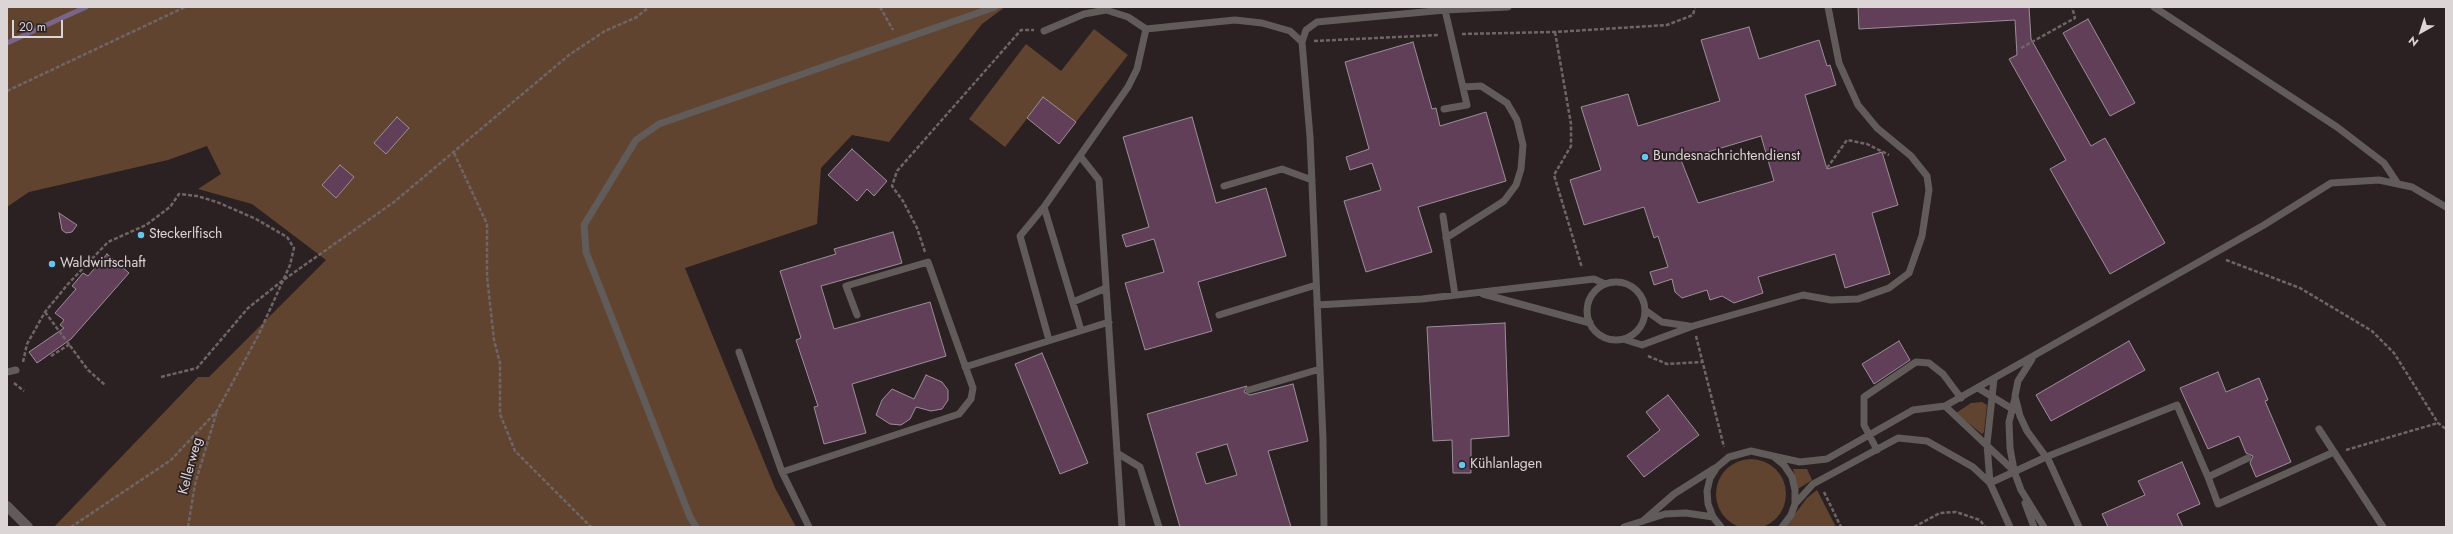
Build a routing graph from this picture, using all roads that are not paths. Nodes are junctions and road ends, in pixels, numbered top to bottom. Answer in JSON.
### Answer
{"nodes":[{"id":1,"x":995,"y":7,"type":"edge"},
{"id":2,"x":1508,"y":7,"type":"edge"},
{"id":3,"x":1828,"y":7,"type":"edge"},
{"id":4,"x":2154,"y":7,"type":"edge"},
{"id":5,"x":1444,"y":10,"type":"junction"},
{"id":6,"x":1146,"y":29,"type":"junction"},
{"id":7,"x":1044,"y":31,"type":"road end"},
{"id":8,"x":1302,"y":42,"type":"junction"},
{"id":9,"x":1463,"y":87,"type":"junction"},
{"id":10,"x":1444,"y":109,"type":"dead end"},
{"id":11,"x":1080,"y":156,"type":"junction"},
{"id":12,"x":1312,"y":180,"type":"junction"},
{"id":13,"x":2398,"y":184,"type":"junction"},
{"id":14,"x":1224,"y":186,"type":"dead end"},
{"id":15,"x":1044,"y":207,"type":"junction"},
{"id":16,"x":2446,"y":207,"type":"edge"},
{"id":17,"x":1443,"y":216,"type":"dead end"},
{"id":18,"x":1446,"y":238,"type":"junction"},
{"id":19,"x":1605,"y":284,"type":"junction"},
{"id":20,"x":1316,"y":285,"type":"junction"},
{"id":21,"x":1106,"y":288,"type":"junction"},
{"id":22,"x":1478,"y":292,"type":"junction"},
{"id":23,"x":1455,"y":295,"type":"junction"},
{"id":24,"x":1073,"y":302,"type":"junction"},
{"id":25,"x":1317,"y":305,"type":"junction"},
{"id":26,"x":1645,"y":310,"type":"junction"},
{"id":27,"x":857,"y":315,"type":"dead end"},
{"id":28,"x":1220,"y":315,"type":"dead end"},
{"id":29,"x":1108,"y":322,"type":"junction"},
{"id":30,"x":1590,"y":323,"type":"junction"},
{"id":31,"x":1693,"y":326,"type":"junction"},
{"id":32,"x":1082,"y":330,"type":"junction"},
{"id":33,"x":1623,"y":339,"type":"junction"},
{"id":34,"x":1049,"y":340,"type":"junction"},
{"id":35,"x":739,"y":352,"type":"dead end"},
{"id":36,"x":2033,"y":357,"type":"junction"},
{"id":37,"x":964,"y":367,"type":"junction"},
{"id":38,"x":1320,"y":369,"type":"junction"},
{"id":39,"x":16,"y":370,"type":"road end"},
{"id":40,"x":7,"y":372,"type":"edge"},
{"id":41,"x":1994,"y":379,"type":"junction"},
{"id":42,"x":1978,"y":388,"type":"junction"},
{"id":43,"x":1249,"y":390,"type":"dead end"},
{"id":44,"x":1994,"y":396,"type":"junction"},
{"id":45,"x":2015,"y":396,"type":"junction"},
{"id":46,"x":1961,"y":398,"type":"junction"},
{"id":47,"x":1945,"y":406,"type":"junction"},
{"id":48,"x":2012,"y":408,"type":"junction"},
{"id":49,"x":2020,"y":416,"type":"junction"},
{"id":50,"x":2319,"y":429,"type":"dead end"},
{"id":51,"x":1868,"y":435,"type":"junction"},
{"id":52,"x":1987,"y":444,"type":"junction"},
{"id":53,"x":1877,"y":450,"type":"junction"},
{"id":54,"x":2334,"y":452,"type":"junction"},
{"id":55,"x":1117,"y":453,"type":"junction"},
{"id":56,"x":1773,"y":456,"type":"junction"},
{"id":57,"x":2046,"y":456,"type":"junction"},
{"id":58,"x":2248,"y":458,"type":"dead end"},
{"id":59,"x":1717,"y":467,"type":"junction"},
{"id":60,"x":2014,"y":470,"type":"junction"},
{"id":61,"x":782,"y":472,"type":"junction"},
{"id":62,"x":2208,"y":476,"type":"junction"},
{"id":63,"x":1990,"y":483,"type":"junction"},
{"id":64,"x":2021,"y":490,"type":"junction"},
{"id":65,"x":1795,"y":504,"type":"junction"},
{"id":66,"x":7,"y":506,"type":"edge"},
{"id":67,"x":1712,"y":517,"type":"junction"},
{"id":68,"x":1643,"y":521,"type":"junction"},
{"id":69,"x":2042,"y":524,"type":"edge"},
{"id":70,"x":28,"y":527,"type":"edge"},
{"id":71,"x":696,"y":527,"type":"edge"},
{"id":72,"x":809,"y":527,"type":"edge"},
{"id":73,"x":1122,"y":527,"type":"edge"},
{"id":74,"x":1159,"y":527,"type":"edge"},
{"id":75,"x":1324,"y":527,"type":"edge"},
{"id":76,"x":1624,"y":527,"type":"edge"},
{"id":77,"x":1721,"y":527,"type":"edge"},
{"id":78,"x":1782,"y":527,"type":"edge"},
{"id":79,"x":2010,"y":527,"type":"edge"},
{"id":80,"x":2034,"y":527,"type":"edge"},
{"id":81,"x":2049,"y":527,"type":"edge"},
{"id":82,"x":2079,"y":527,"type":"edge"},
{"id":83,"x":2383,"y":527,"type":"edge"}],
"edges":[{"from":1,"to":71,"type":"lane"},
{"from":2,"to":5,"type":"lane"},
{"from":3,"to":31,"type":"lane"},
{"from":4,"to":13,"type":"lane"},
{"from":5,"to":8,"type":"lane"},
{"from":5,"to":9,"type":"lane"},
{"from":6,"to":7,"type":"lane"},
{"from":6,"to":8,"type":"lane"},
{"from":6,"to":11,"type":"lane"},
{"from":8,"to":12,"type":"lane"},
{"from":9,"to":10,"type":"lane"},
{"from":9,"to":18,"type":"lane"},
{"from":11,"to":15,"type":"lane"},
{"from":11,"to":21,"type":"lane"},
{"from":12,"to":14,"type":"lane"},
{"from":12,"to":20,"type":"lane"},
{"from":13,"to":16,"type":"lane"},
{"from":13,"to":36,"type":"lane"},
{"from":15,"to":24,"type":"lane"},
{"from":15,"to":34,"type":"lane"},
{"from":17,"to":18,"type":"lane"},
{"from":18,"to":23,"type":"lane"},
{"from":19,"to":22,"type":"lane"},
{"from":19,"to":26,"type":"lane"},
{"from":19,"to":30,"type":"lane"},
{"from":20,"to":25,"type":"lane"},
{"from":20,"to":28,"type":"lane"},
{"from":21,"to":24,"type":"lane"},
{"from":21,"to":29,"type":"lane"},
{"from":22,"to":23,"type":"lane"},
{"from":22,"to":30,"type":"lane"},
{"from":23,"to":25,"type":"lane"},
{"from":24,"to":32,"type":"lane"},
{"from":25,"to":38,"type":"lane"},
{"from":26,"to":31,"type":"lane"},
{"from":26,"to":33,"type":"lane"},
{"from":27,"to":37,"type":"lane"},
{"from":29,"to":32,"type":"lane"},
{"from":29,"to":55,"type":"lane"},
{"from":30,"to":33,"type":"lane"},
{"from":31,"to":33,"type":"lane"},
{"from":32,"to":34,"type":"lane"},
{"from":34,"to":37,"type":"lane"},
{"from":35,"to":61,"type":"lane"},
{"from":36,"to":41,"type":"lane"},
{"from":36,"to":45,"type":"lane"},
{"from":37,"to":61,"type":"lane"},
{"from":38,"to":43,"type":"lane"},
{"from":38,"to":75,"type":"lane"},
{"from":39,"to":40,"type":"lane"},
{"from":41,"to":42,"type":"lane"},
{"from":41,"to":44,"type":"lane"},
{"from":42,"to":44,"type":"lane"},
{"from":42,"to":46,"type":"lane"},
{"from":44,"to":48,"type":"lane"},
{"from":44,"to":52,"type":"lane"},
{"from":45,"to":48,"type":"lane"},
{"from":45,"to":49,"type":"lane"},
{"from":46,"to":47,"type":"lane"},
{"from":46,"to":51,"type":"lane"},
{"from":47,"to":51,"type":"lane"},
{"from":47,"to":52,"type":"lane"},
{"from":48,"to":49,"type":"lane"},
{"from":48,"to":60,"type":"lane"},
{"from":49,"to":57,"type":"lane"},
{"from":50,"to":54,"type":"lane"},
{"from":51,"to":53,"type":"lane"},
{"from":51,"to":56,"type":"lane"},
{"from":52,"to":60,"type":"lane"},
{"from":52,"to":63,"type":"lane"},
{"from":53,"to":63,"type":"lane"},
{"from":53,"to":65,"type":"lane"},
{"from":54,"to":62,"type":"lane"},
{"from":54,"to":83,"type":"lane"},
{"from":55,"to":73,"type":"lane"},
{"from":55,"to":74,"type":"lane"},
{"from":56,"to":59,"type":"lane"},
{"from":56,"to":65,"type":"lane"},
{"from":57,"to":60,"type":"lane"},
{"from":57,"to":62,"type":"lane"},
{"from":57,"to":82,"type":"lane"},
{"from":58,"to":62,"type":"lane"},
{"from":59,"to":67,"type":"lane"},
{"from":59,"to":68,"type":"lane"},
{"from":60,"to":63,"type":"lane"},
{"from":60,"to":64,"type":"lane"},
{"from":61,"to":72,"type":"lane"},
{"from":63,"to":79,"type":"lane"},
{"from":64,"to":69,"type":"lane"},
{"from":64,"to":80,"type":"lane"},
{"from":65,"to":78,"type":"lane"},
{"from":66,"to":70,"type":"street"},
{"from":67,"to":68,"type":"lane"},
{"from":67,"to":77,"type":"lane"},
{"from":68,"to":76,"type":"lane"},
{"from":69,"to":81,"type":"lane"}]}
